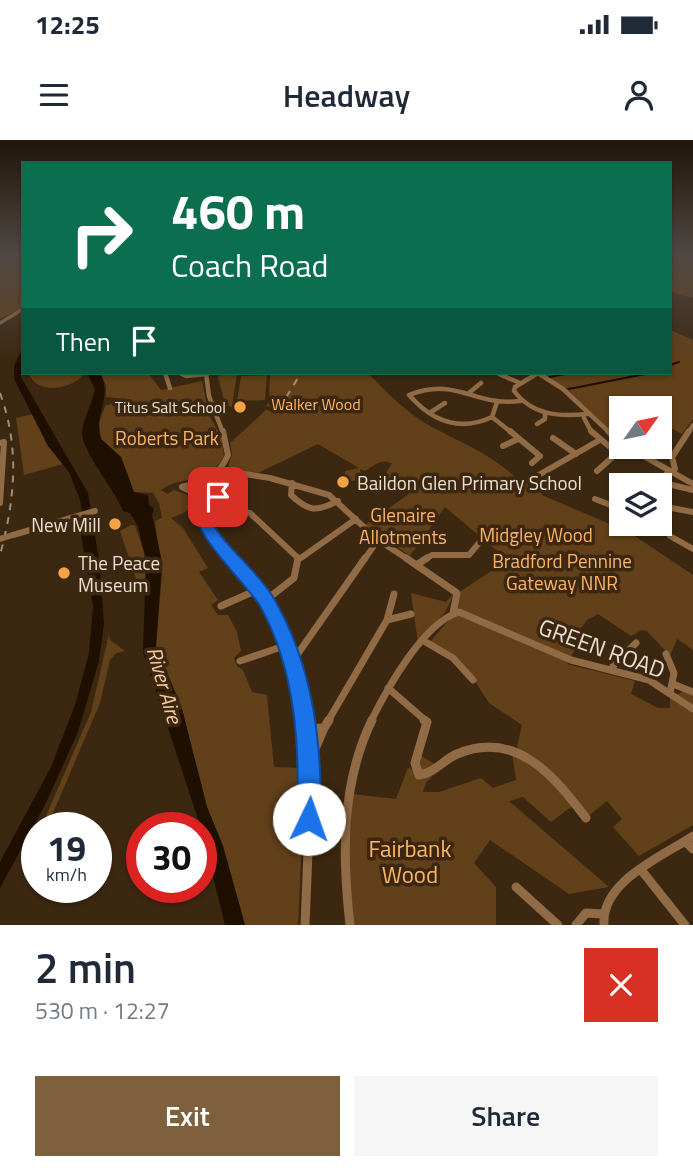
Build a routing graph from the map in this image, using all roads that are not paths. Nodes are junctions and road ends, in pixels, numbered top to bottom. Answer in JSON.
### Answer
{"nodes":[{"id":1,"x":21,"y":310,"type":"edge"},
{"id":2,"x":0,"y":323,"type":"edge"},
{"id":3,"x":167,"y":375,"type":"edge"},
{"id":4,"x":206,"y":375,"type":"edge"},
{"id":5,"x":501,"y":375,"type":"edge"},
{"id":6,"x":534,"y":375,"type":"edge"},
{"id":7,"x":541,"y":375,"type":"edge"},
{"id":8,"x":481,"y":383,"type":"dead end"},
{"id":9,"x":520,"y":383,"type":"junction"},
{"id":10,"x":170,"y":388,"type":"dead end"},
{"id":11,"x":470,"y":393,"type":"junction"},
{"id":12,"x":520,"y":401,"type":"junction"},
{"id":13,"x":497,"y":402,"type":"junction"},
{"id":14,"x":445,"y":403,"type":"dead end"},
{"id":15,"x":431,"y":412,"type":"junction"},
{"id":16,"x":545,"y":413,"type":"junction"},
{"id":17,"x":585,"y":416,"type":"junction"},
{"id":18,"x":492,"y":417,"type":"junction"},
{"id":19,"x":537,"y":424,"type":"dead end"},
{"id":20,"x":693,"y":424,"type":"edge"},
{"id":21,"x":609,"y":434,"type":"edge"},
{"id":22,"x":552,"y":438,"type":"dead end"},
{"id":23,"x":518,"y":439,"type":"junction"},
{"id":24,"x":598,"y":441,"type":"junction"},
{"id":25,"x":2,"y":442,"type":"edge"},
{"id":26,"x":503,"y":446,"type":"dead end"},
{"id":27,"x":674,"y":446,"type":"dead end"},
{"id":28,"x":609,"y":448,"type":"edge"},
{"id":29,"x":576,"y":454,"type":"junction"},
{"id":30,"x":2,"y":456,"type":"edge"},
{"id":31,"x":610,"y":459,"type":"edge"},
{"id":32,"x":646,"y":459,"type":"edge"},
{"id":33,"x":532,"y":463,"type":"dead end"},
{"id":34,"x":2,"y":467,"type":"edge"},
{"id":35,"x":661,"y":468,"type":"junction"},
{"id":36,"x":219,"y":470,"type":"junction"},
{"id":37,"x":597,"y":471,"type":"dead end"},
{"id":38,"x":670,"y":472,"type":"junction"},
{"id":39,"x":537,"y":476,"type":"dead end"},
{"id":40,"x":1,"y":478,"type":"edge"},
{"id":41,"x":208,"y":480,"type":"junction"},
{"id":42,"x":692,"y":482,"type":"edge"},
{"id":43,"x":292,"y":483,"type":"junction"},
{"id":44,"x":221,"y":484,"type":"dead end"},
{"id":45,"x":672,"y":486,"type":"edge"},
{"id":46,"x":1,"y":489,"type":"edge"},
{"id":47,"x":693,"y":490,"type":"edge"},
{"id":48,"x":595,"y":499,"type":"dead end"},
{"id":49,"x":202,"y":500,"type":"junction"},
{"id":50,"x":338,"y":501,"type":"junction"},
{"id":51,"x":0,"y":503,"type":"edge"},
{"id":52,"x":609,"y":504,"type":"edge"},
{"id":53,"x":672,"y":506,"type":"edge"},
{"id":54,"x":94,"y":511,"type":"dead end"},
{"id":55,"x":693,"y":512,"type":"edge"},
{"id":56,"x":356,"y":519,"type":"junction"},
{"id":57,"x":204,"y":520,"type":"junction"},
{"id":58,"x":670,"y":536,"type":"edge"},
{"id":59,"x":0,"y":539,"type":"edge"},
{"id":60,"x":378,"y":540,"type":"junction"},
{"id":61,"x":480,"y":543,"type":"dead end"},
{"id":62,"x":693,"y":550,"type":"edge"},
{"id":63,"x":298,"y":558,"type":"junction"},
{"id":64,"x":418,"y":564,"type":"junction"},
{"id":65,"x":258,"y":589,"type":"junction"},
{"id":66,"x":394,"y":594,"type":"dead end"},
{"id":67,"x":266,"y":600,"type":"junction"},
{"id":68,"x":221,"y":606,"type":"dead end"},
{"id":69,"x":453,"y":613,"type":"junction"},
{"id":70,"x":411,"y":614,"type":"dead end"},
{"id":71,"x":387,"y":620,"type":"junction"},
{"id":72,"x":424,"y":641,"type":"junction"},
{"id":73,"x":636,"y":643,"type":"dead end"},
{"id":74,"x":287,"y":645,"type":"junction"},
{"id":75,"x":666,"y":654,"type":"dead end"},
{"id":76,"x":240,"y":661,"type":"dead end"},
{"id":77,"x":292,"y":662,"type":"junction"},
{"id":78,"x":612,"y":671,"type":"junction"},
{"id":79,"x":472,"y":680,"type":"dead end"},
{"id":80,"x":673,"y":684,"type":"junction"},
{"id":81,"x":388,"y":688,"type":"junction"},
{"id":82,"x":693,"y":692,"type":"edge"},
{"id":83,"x":670,"y":693,"type":"junction"},
{"id":84,"x":693,"y":709,"type":"edge"},
{"id":85,"x":324,"y":728,"type":"junction"},
{"id":86,"x":307,"y":729,"type":"junction"},
{"id":87,"x":311,"y":757,"type":"junction"},
{"id":88,"x":586,"y":818,"type":"dead end"},
{"id":89,"x":690,"y":842,"type":"edge"},
{"id":90,"x":642,"y":871,"type":"junction"},
{"id":91,"x":516,"y":887,"type":"dead end"},
{"id":92,"x":603,"y":920,"type":"edge"},
{"id":93,"x":305,"y":925,"type":"edge"},
{"id":94,"x":350,"y":925,"type":"edge"},
{"id":95,"x":558,"y":925,"type":"edge"},
{"id":96,"x":576,"y":925,"type":"edge"},
{"id":97,"x":685,"y":925,"type":"edge"}],
"edges":[{"from":1,"to":2,"type":"street"},
{"from":3,"to":10,"type":"street"},
{"from":4,"to":36,"type":"street"},
{"from":5,"to":9,"type":"street"},
{"from":6,"to":9,"type":"street"},
{"from":7,"to":17,"type":"street"},
{"from":8,"to":11,"type":"street"},
{"from":9,"to":12,"type":"street"},
{"from":11,"to":13,"type":"street"},
{"from":11,"to":15,"type":"street"},
{"from":12,"to":13,"type":"street"},
{"from":12,"to":16,"type":"street"},
{"from":13,"to":18,"type":"street"},
{"from":14,"to":15,"type":"street"},
{"from":15,"to":18,"type":"street"},
{"from":16,"to":17,"type":"street"},
{"from":16,"to":19,"type":"street"},
{"from":17,"to":21,"type":"street"},
{"from":17,"to":24,"type":"street"},
{"from":18,"to":23,"type":"street"},
{"from":20,"to":38,"type":"street"},
{"from":22,"to":29,"type":"street"},
{"from":23,"to":26,"type":"street"},
{"from":23,"to":33,"type":"street"},
{"from":24,"to":28,"type":"street"},
{"from":24,"to":29,"type":"street"},
{"from":25,"to":30,"type":"street"},
{"from":27,"to":35,"type":"street"},
{"from":29,"to":39,"type":"street"},
{"from":30,"to":34,"type":"street"},
{"from":31,"to":37,"type":"street"},
{"from":32,"to":35,"type":"street"},
{"from":34,"to":40,"type":"street"},
{"from":35,"to":38,"type":"street"},
{"from":36,"to":41,"type":"street"},
{"from":36,"to":43,"type":"street"},
{"from":38,"to":42,"type":"street"},
{"from":40,"to":46,"type":"street"},
{"from":41,"to":49,"type":"street"},
{"from":41,"to":49,"type":"street"},
{"from":43,"to":50,"type":"street"},
{"from":43,"to":50,"type":"street"},
{"from":44,"to":49,"type":"street"},
{"from":45,"to":47,"type":"street"},
{"from":46,"to":51,"type":"street"},
{"from":48,"to":52,"type":"street"},
{"from":49,"to":57,"type":"street"},
{"from":50,"to":56,"type":"street"},
{"from":53,"to":55,"type":"street"},
{"from":54,"to":59,"type":"street","bridge":true},
{"from":56,"to":60,"type":"street"},
{"from":56,"to":63,"type":"street"},
{"from":57,"to":63,"type":"street"},
{"from":57,"to":65,"type":"street"},
{"from":58,"to":62,"type":"street"},
{"from":60,"to":64,"type":"street"},
{"from":60,"to":77,"type":"street"},
{"from":61,"to":64,"type":"street"},
{"from":63,"to":67,"type":"street"},
{"from":64,"to":69,"type":"street"},
{"from":65,"to":67,"type":"street"},
{"from":65,"to":68,"type":"street"},
{"from":66,"to":71,"type":"street"},
{"from":67,"to":74,"type":"street"},
{"from":69,"to":72,"type":"street"},
{"from":69,"to":78,"type":"street","name":"GREEN ROAD"},
{"from":70,"to":71,"type":"street"},
{"from":71,"to":85,"type":"street"},
{"from":72,"to":79,"type":"street"},
{"from":72,"to":81,"type":"street"},
{"from":73,"to":78,"type":"street"},
{"from":74,"to":76,"type":"street"},
{"from":74,"to":77,"type":"street"},
{"from":75,"to":80,"type":"street"},
{"from":77,"to":86,"type":"street"},
{"from":78,"to":83,"type":"street","name":"GREEN ROAD"},
{"from":80,"to":82,"type":"street"},
{"from":80,"to":83,"type":"street"},
{"from":81,"to":88,"type":"street"},
{"from":81,"to":94,"type":"street"},
{"from":83,"to":84,"type":"street","name":"GREEN ROAD"},
{"from":85,"to":86,"type":"street"},
{"from":85,"to":87,"type":"street"},
{"from":86,"to":87,"type":"street"},
{"from":87,"to":93,"type":"street"},
{"from":89,"to":90,"type":"street"},
{"from":90,"to":92,"type":"street"},
{"from":90,"to":97,"type":"street"},
{"from":91,"to":95,"type":"street"},
{"from":92,"to":96,"type":"street"}]}
